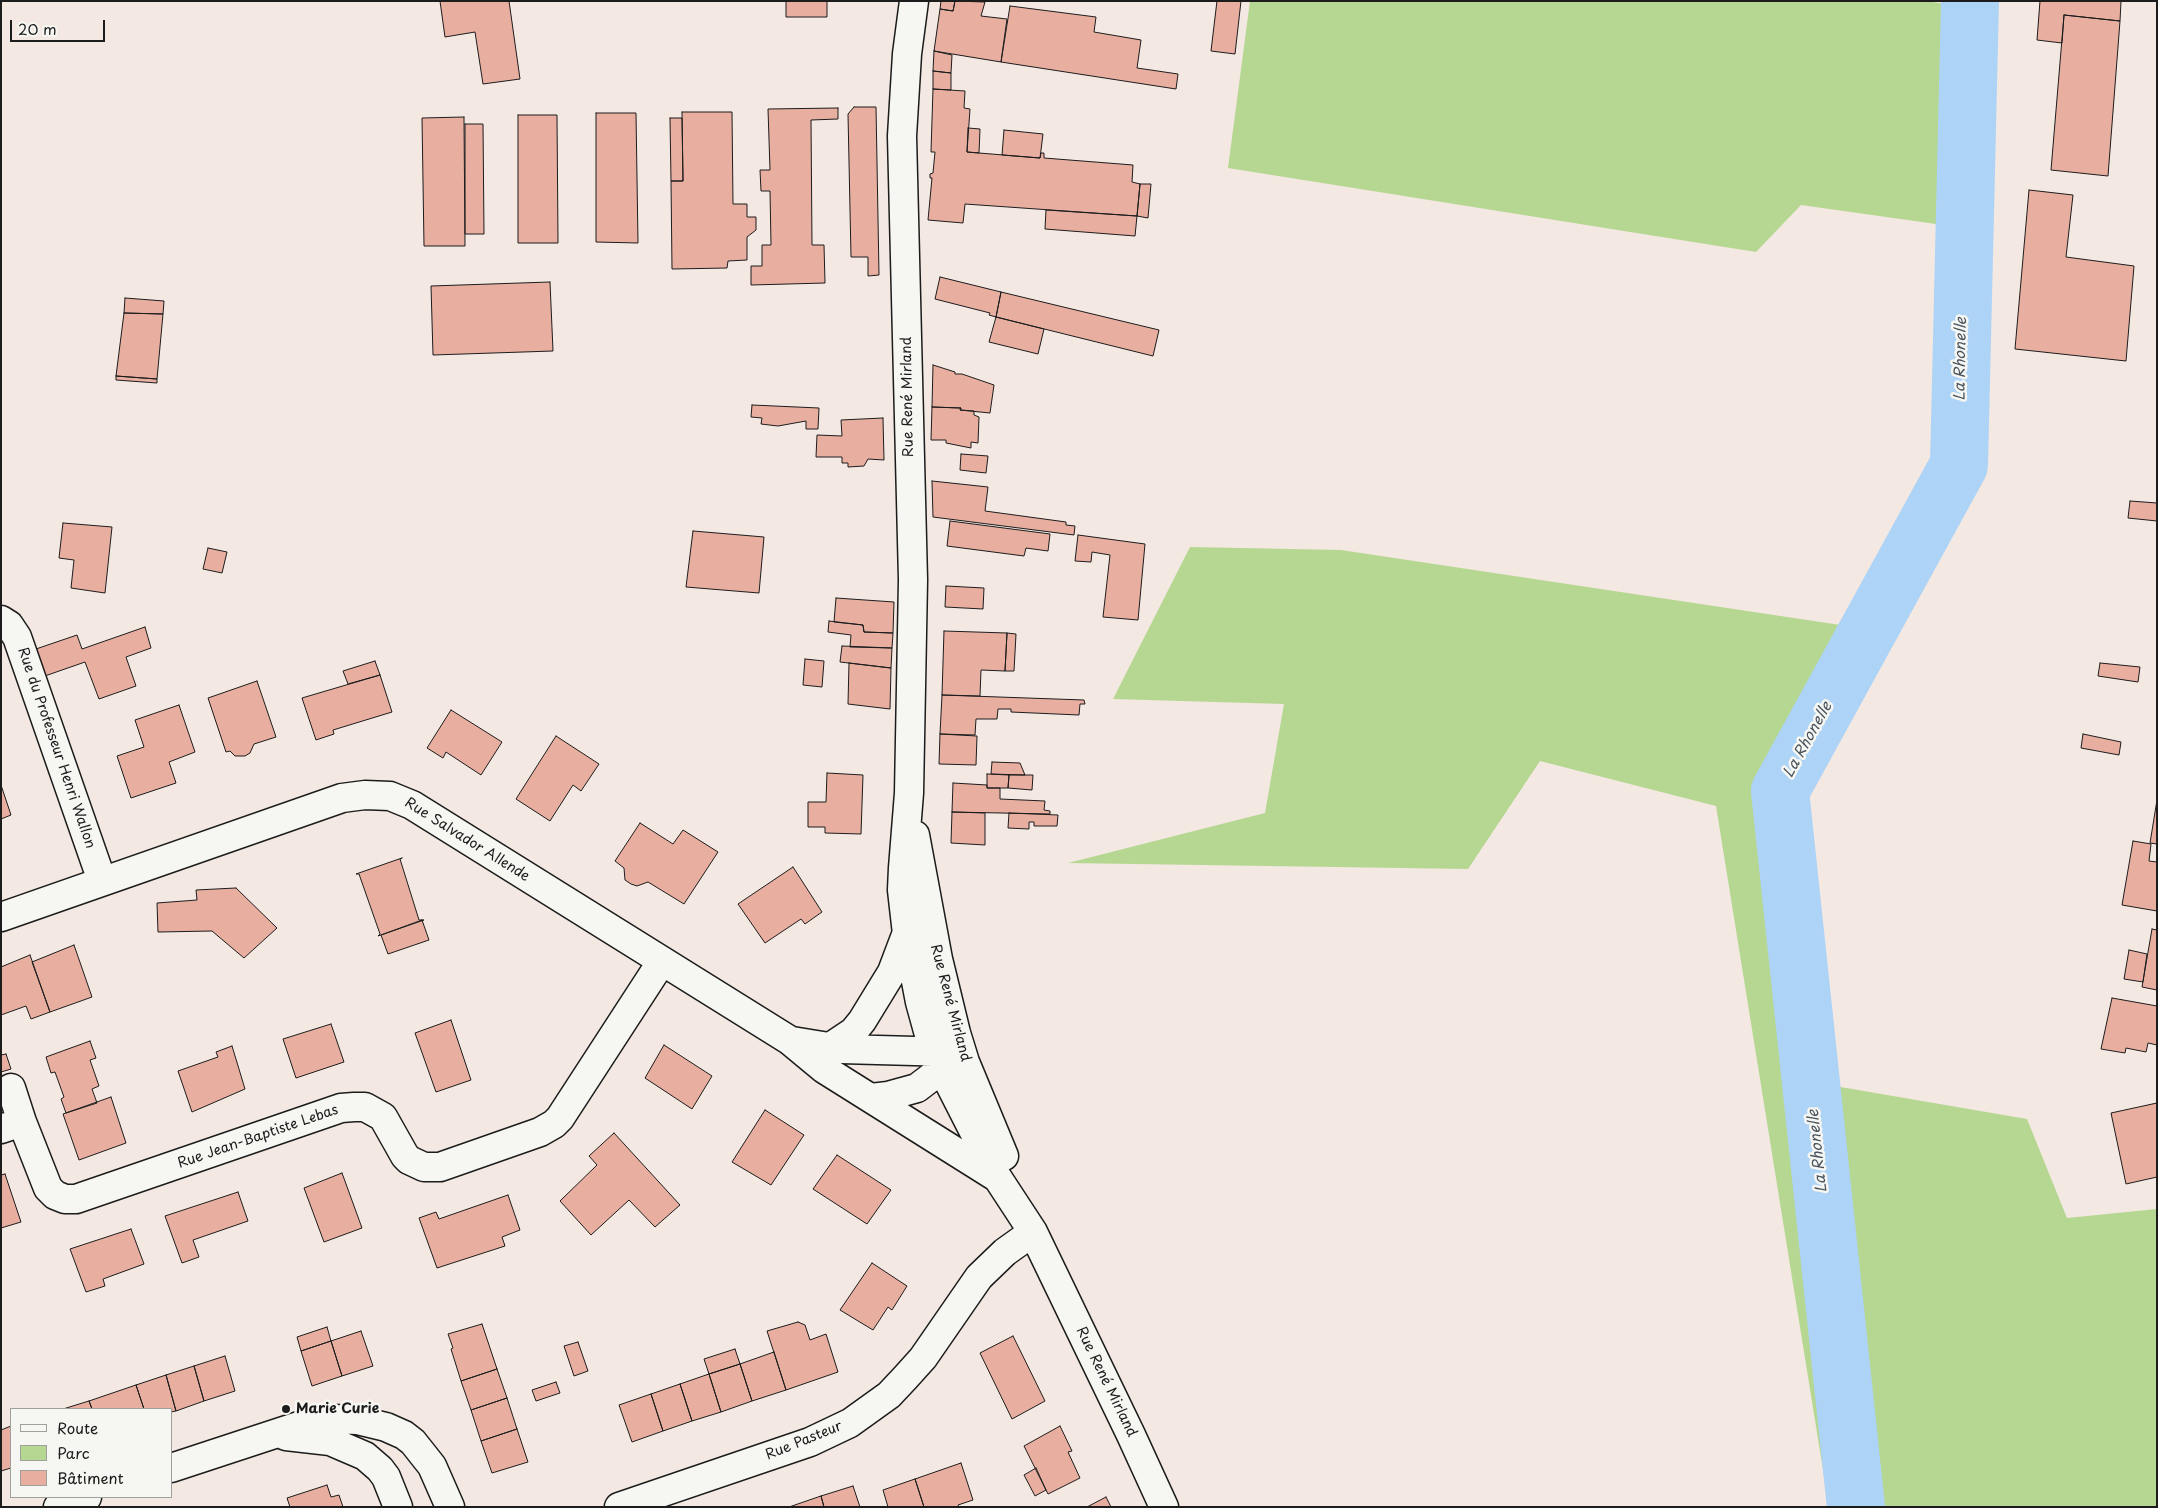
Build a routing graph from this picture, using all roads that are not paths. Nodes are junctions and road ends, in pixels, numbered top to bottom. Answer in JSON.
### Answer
{"nodes":[{"id":1,"x":914,"y":1,"type":"edge"},
{"id":2,"x":1,"y":620,"type":"edge"},
{"id":3,"x":909,"y":793,"type":"junction"},
{"id":4,"x":102,"y":881,"type":"junction"},
{"id":5,"x":1,"y":917,"type":"edge"},
{"id":6,"x":907,"y":934,"type":"junction"},
{"id":7,"x":662,"y":961,"type":"junction"},
{"id":8,"x":788,"y":1040,"type":"junction"},
{"id":9,"x":829,"y":1048,"type":"junction"},
{"id":10,"x":946,"y":1058,"type":"junction"},
{"id":11,"x":11,"y":1088,"type":"dead end"},
{"id":12,"x":871,"y":1098,"type":"junction"},
{"id":13,"x":12,"y":1126,"type":"edge"},
{"id":14,"x":997,"y":1177,"type":"junction"},
{"id":15,"x":1033,"y":1232,"type":"junction"},
{"id":16,"x":264,"y":1436,"type":"junction"},
{"id":17,"x":172,"y":1468,"type":"edge"},
{"id":18,"x":84,"y":1498,"type":"edge"},
{"id":19,"x":58,"y":1507,"type":"edge"},
{"id":20,"x":398,"y":1507,"type":"edge"},
{"id":21,"x":450,"y":1507,"type":"edge"},
{"id":22,"x":619,"y":1507,"type":"edge"},
{"id":23,"x":1164,"y":1507,"type":"edge"}],
"edges":[{"from":1,"to":3,"type":"street","name":"Rue René Mirland"},
{"from":2,"to":4,"type":"street","name":"Rue du Professeur Henri Wallon"},
{"from":3,"to":6,"type":"street","name":"Rue René Mirland"},
{"from":3,"to":10,"type":"street","name":"Rue René Mirland"},
{"from":4,"to":5,"type":"street","name":"Rue Salvador Allende"},
{"from":4,"to":7,"type":"street","name":"Rue Salvador Allende"},
{"from":6,"to":9,"type":"street","name":"Rue René Mirland"},
{"from":6,"to":10,"type":"street","name":"Rue René Mirland"},
{"from":7,"to":8,"type":"street","name":"Rue Salvador Allende"},
{"from":7,"to":13,"type":"street","name":"Rue Jean-Baptiste Lebas"},
{"from":8,"to":9,"type":"street","name":"Rue Salvador Allende"},
{"from":8,"to":12,"type":"street","name":"Rue Salvador Allende"},
{"from":9,"to":10,"type":"street","name":"Rue Salvador Allende"},
{"from":10,"to":12,"type":"street"},
{"from":10,"to":14,"type":"street","name":"Rue René Mirland"},
{"from":10,"to":15,"type":"street","name":"Rue René Mirland"},
{"from":11,"to":13,"type":"street","name":"Rue Jean-Baptiste Lebas"},
{"from":12,"to":14,"type":"street","name":"Rue Salvador Allende"},
{"from":14,"to":15,"type":"street","name":"Rue René Mirland"},
{"from":15,"to":22,"type":"street","name":"Rue Pasteur"},
{"from":15,"to":23,"type":"street","name":"Rue René Mirland"},
{"from":16,"to":17,"type":"street"},
{"from":16,"to":20,"type":"street"},
{"from":16,"to":21,"type":"street"},
{"from":18,"to":19,"type":"street"}]}
